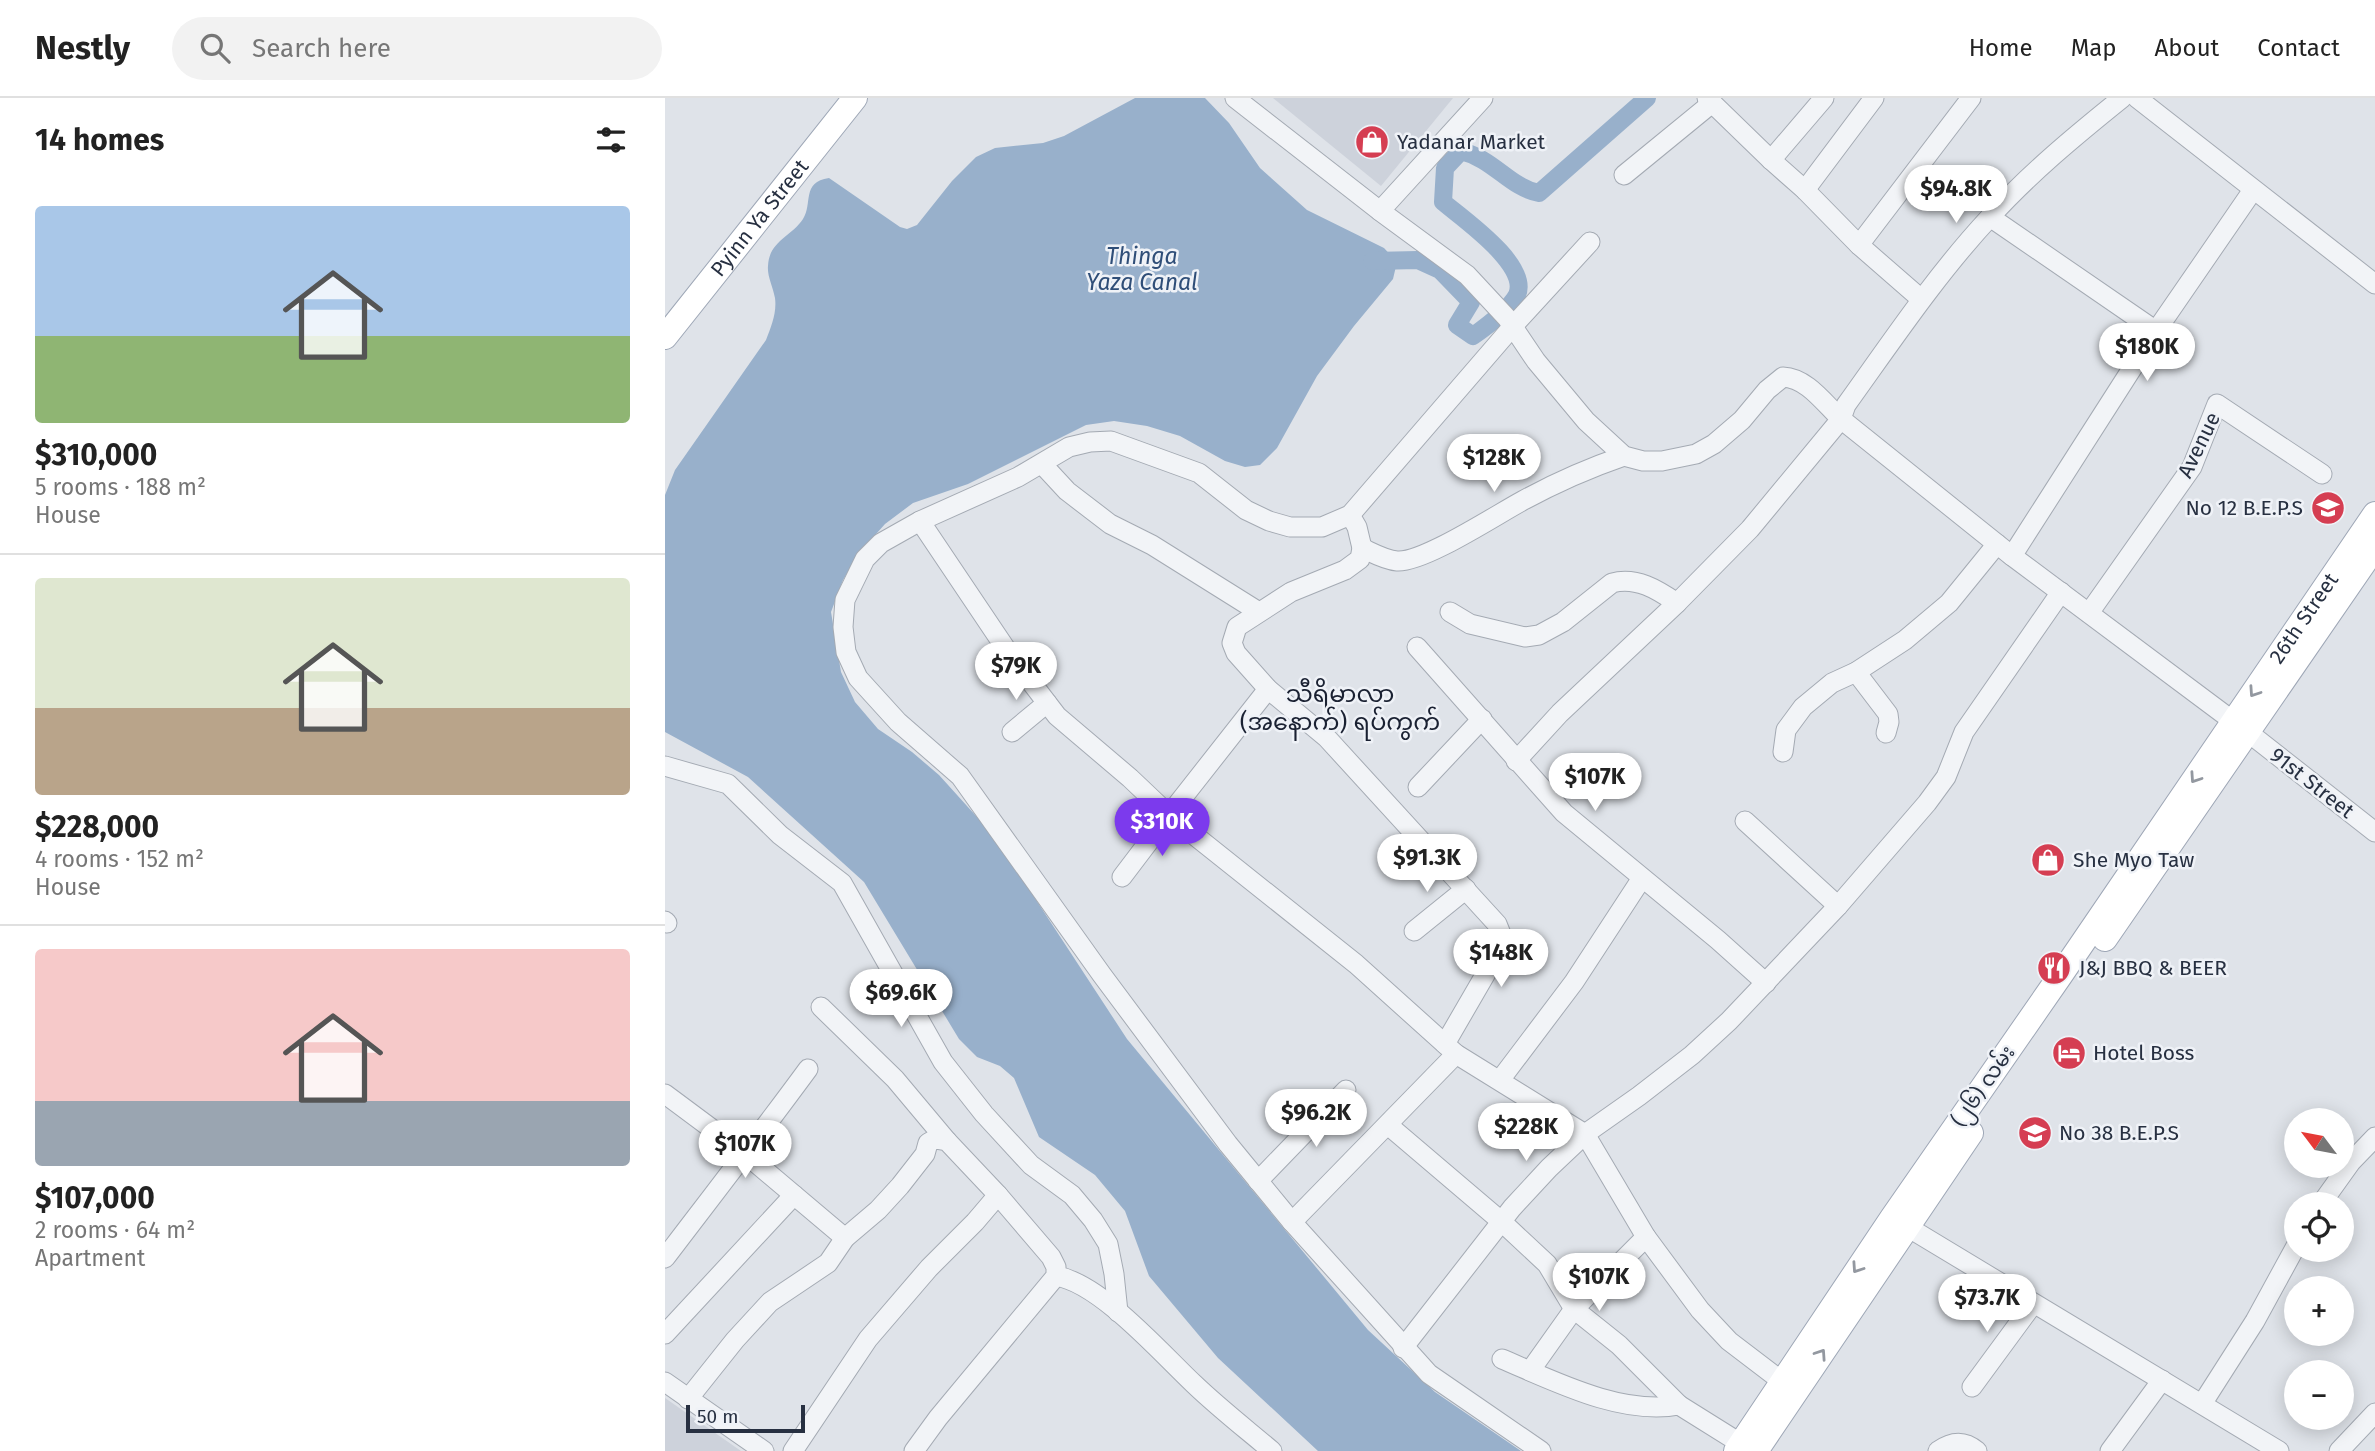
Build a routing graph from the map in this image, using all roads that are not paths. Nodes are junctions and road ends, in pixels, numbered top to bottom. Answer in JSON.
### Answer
{"nodes":[{"id":1,"x":855,"y":98,"type":"edge"},
{"id":2,"x":1235,"y":98,"type":"edge"},
{"id":3,"x":1483,"y":98,"type":"edge"},
{"id":4,"x":1824,"y":98,"type":"edge"},
{"id":5,"x":1874,"y":98,"type":"edge"},
{"id":6,"x":1971,"y":98,"type":"edge"},
{"id":7,"x":2122,"y":98,"type":"edge"},
{"id":8,"x":2137,"y":98,"type":"edge"},
{"id":9,"x":1709,"y":101,"type":"edge"},
{"id":10,"x":1771,"y":160,"type":"junction"},
{"id":11,"x":1624,"y":175,"type":"dead end"},
{"id":12,"x":1805,"y":190,"type":"junction"},
{"id":13,"x":2253,"y":190,"type":"junction"},
{"id":14,"x":1380,"y":211,"type":"junction"},
{"id":15,"x":1990,"y":217,"type":"junction"},
{"id":16,"x":1590,"y":242,"type":"dead end"},
{"id":17,"x":1859,"y":245,"type":"junction"},
{"id":18,"x":2375,"y":284,"type":"edge"},
{"id":19,"x":1921,"y":299,"type":"junction"},
{"id":20,"x":1510,"y":322,"type":"junction"},
{"id":21,"x":2156,"y":331,"type":"junction"},
{"id":22,"x":665,"y":336,"type":"edge"},
{"id":23,"x":1841,"y":419,"type":"junction"},
{"id":24,"x":1624,"y":456,"type":"junction"},
{"id":25,"x":1042,"y":464,"type":"junction"},
{"id":26,"x":2322,"y":474,"type":"dead end"},
{"id":27,"x":1350,"y":514,"type":"junction"},
{"id":28,"x":2375,"y":514,"type":"edge"},
{"id":29,"x":920,"y":521,"type":"junction"},
{"id":30,"x":2375,"y":547,"type":"edge"},
{"id":31,"x":1363,"y":548,"type":"junction"},
{"id":32,"x":2005,"y":550,"type":"junction"},
{"id":33,"x":2061,"y":592,"type":"junction"},
{"id":34,"x":1677,"y":603,"type":"junction"},
{"id":35,"x":1259,"y":612,"type":"junction"},
{"id":36,"x":1450,"y":612,"type":"dead end"},
{"id":37,"x":2088,"y":613,"type":"junction"},
{"id":38,"x":1417,"y":647,"type":"dead end"},
{"id":39,"x":1856,"y":672,"type":"junction"},
{"id":40,"x":1268,"y":689,"type":"junction"},
{"id":41,"x":1047,"y":703,"type":"junction"},
{"id":42,"x":1482,"y":719,"type":"junction"},
{"id":43,"x":2241,"y":728,"type":"junction"},
{"id":44,"x":1012,"y":732,"type":"dead end"},
{"id":45,"x":1887,"y":733,"type":"dead end"},
{"id":46,"x":1783,"y":752,"type":"dead end"},
{"id":47,"x":1516,"y":761,"type":"junction"},
{"id":48,"x":665,"y":766,"type":"edge"},
{"id":49,"x":1418,"y":787,"type":"dead end"},
{"id":50,"x":1169,"y":814,"type":"junction"},
{"id":51,"x":1745,"y":821,"type":"dead end"},
{"id":52,"x":2375,"y":832,"type":"edge"},
{"id":53,"x":1122,"y":877,"type":"dead end"},
{"id":54,"x":1642,"y":878,"type":"junction"},
{"id":55,"x":1466,"y":889,"type":"junction"},
{"id":56,"x":1838,"y":906,"type":"junction"},
{"id":57,"x":1414,"y":931,"type":"dead end"},
{"id":58,"x":1766,"y":983,"type":"junction"},
{"id":59,"x":821,"y":1007,"type":"dead end"},
{"id":60,"x":1450,"y":1049,"type":"junction"},
{"id":61,"x":808,"y":1069,"type":"dead end"},
{"id":62,"x":1500,"y":1080,"type":"junction"},
{"id":63,"x":1346,"y":1090,"type":"dead end"},
{"id":64,"x":667,"y":1099,"type":"edge"},
{"id":65,"x":1388,"y":1125,"type":"junction"},
{"id":66,"x":1585,"y":1134,"type":"junction"},
{"id":67,"x":2375,"y":1137,"type":"edge"},
{"id":68,"x":947,"y":1141,"type":"junction"},
{"id":69,"x":743,"y":1152,"type":"junction"},
{"id":70,"x":1258,"y":1181,"type":"junction"},
{"id":71,"x":2330,"y":1192,"type":"edge"},
{"id":72,"x":795,"y":1195,"type":"junction"},
{"id":73,"x":998,"y":1195,"type":"junction"},
{"id":74,"x":1292,"y":1222,"type":"junction"},
{"id":75,"x":1502,"y":1222,"type":"junction"},
{"id":76,"x":1899,"y":1222,"type":"junction"},
{"id":77,"x":1646,"y":1237,"type":"junction"},
{"id":78,"x":845,"y":1238,"type":"junction"},
{"id":79,"x":665,"y":1258,"type":"edge"},
{"id":80,"x":2287,"y":1262,"type":"edge"},
{"id":81,"x":1056,"y":1276,"type":"junction"},
{"id":82,"x":2033,"y":1304,"type":"junction"},
{"id":83,"x":1574,"y":1309,"type":"junction"},
{"id":84,"x":1118,"y":1312,"type":"junction"},
{"id":85,"x":665,"y":1334,"type":"edge"},
{"id":86,"x":1403,"y":1348,"type":"junction"},
{"id":87,"x":1502,"y":1359,"type":"dead end"},
{"id":88,"x":1530,"y":1371,"type":"junction"},
{"id":89,"x":2162,"y":1381,"type":"junction"},
{"id":90,"x":665,"y":1382,"type":"edge"},
{"id":91,"x":1788,"y":1386,"type":"junction"},
{"id":92,"x":1972,"y":1387,"type":"dead end"},
{"id":93,"x":688,"y":1399,"type":"junction"},
{"id":94,"x":2202,"y":1404,"type":"junction"},
{"id":95,"x":1679,"y":1405,"type":"junction"},
{"id":96,"x":2375,"y":1413,"type":"edge"},
{"id":97,"x":1746,"y":1449,"type":"edge"},
{"id":98,"x":764,"y":1451,"type":"edge"},
{"id":99,"x":793,"y":1451,"type":"edge"},
{"id":100,"x":914,"y":1451,"type":"edge"},
{"id":101,"x":1272,"y":1451,"type":"edge"},
{"id":102,"x":1541,"y":1451,"type":"edge"},
{"id":103,"x":1938,"y":1451,"type":"edge"},
{"id":104,"x":1977,"y":1451,"type":"edge"},
{"id":105,"x":2111,"y":1451,"type":"edge"},
{"id":106,"x":2279,"y":1451,"type":"edge"},
{"id":107,"x":2339,"y":1451,"type":"edge"}],
"edges":[{"from":1,"to":22,"type":"main road","name":"Pyinn Ya Street"},
{"from":2,"to":14,"type":"street"},
{"from":3,"to":14,"type":"street"},
{"from":4,"to":10,"type":"street"},
{"from":5,"to":12,"type":"street"},
{"from":6,"to":17,"type":"street"},
{"from":7,"to":15,"type":"street"},
{"from":8,"to":13,"type":"street"},
{"from":9,"to":10,"type":"street"},
{"from":9,"to":11,"type":"street"},
{"from":10,"to":12,"type":"street"},
{"from":12,"to":17,"type":"street"},
{"from":13,"to":18,"type":"street"},
{"from":13,"to":21,"type":"street"},
{"from":14,"to":20,"type":"street"},
{"from":15,"to":19,"type":"street"},
{"from":15,"to":21,"type":"street"},
{"from":16,"to":20,"type":"street"},
{"from":17,"to":19,"type":"street"},
{"from":19,"to":23,"type":"street"},
{"from":20,"to":24,"type":"street"},
{"from":20,"to":27,"type":"street"},
{"from":21,"to":32,"type":"street"},
{"from":23,"to":24,"type":"street","name":"91st Street"},
{"from":23,"to":32,"type":"street","name":"91st Street"},
{"from":23,"to":34,"type":"street"},
{"from":24,"to":31,"type":"street"},
{"from":25,"to":27,"type":"street"},
{"from":25,"to":29,"type":"street"},
{"from":25,"to":35,"type":"street"},
{"from":26,"to":37,"type":"street","name":"Avenue"},
{"from":27,"to":31,"type":"street"},
{"from":28,"to":43,"type":"main road","name":"26th Street","one_way":true},
{"from":29,"to":41,"type":"street"},
{"from":29,"to":70,"type":"street"},
{"from":30,"to":43,"type":"main road","name":"26th Street"},
{"from":31,"to":35,"type":"street"},
{"from":32,"to":33,"type":"street","name":"91st Street"},
{"from":32,"to":39,"type":"street"},
{"from":33,"to":37,"type":"street","name":"91st Street"},
{"from":33,"to":56,"type":"street"},
{"from":34,"to":36,"type":"street"},
{"from":34,"to":47,"type":"street"},
{"from":35,"to":40,"type":"street"},
{"from":37,"to":43,"type":"street","name":"91st Street"},
{"from":38,"to":42,"type":"street"},
{"from":39,"to":45,"type":"street"},
{"from":39,"to":46,"type":"street"},
{"from":40,"to":50,"type":"street"},
{"from":40,"to":55,"type":"street"},
{"from":41,"to":44,"type":"street"},
{"from":41,"to":50,"type":"street"},
{"from":42,"to":47,"type":"street"},
{"from":42,"to":49,"type":"street"},
{"from":43,"to":52,"type":"street","name":"91st Street"},
{"from":43,"to":76,"type":"main road","name":"(၂၆) လမ်း"},
{"from":47,"to":54,"type":"street"},
{"from":48,"to":84,"type":"street"},
{"from":50,"to":53,"type":"street"},
{"from":50,"to":60,"type":"street"},
{"from":51,"to":56,"type":"street"},
{"from":54,"to":58,"type":"street"},
{"from":54,"to":62,"type":"street"},
{"from":55,"to":57,"type":"street"},
{"from":55,"to":60,"type":"street"},
{"from":56,"to":58,"type":"street"},
{"from":58,"to":66,"type":"street"},
{"from":59,"to":68,"type":"street"},
{"from":60,"to":62,"type":"street"},
{"from":60,"to":65,"type":"street"},
{"from":61,"to":69,"type":"street"},
{"from":62,"to":66,"type":"street"},
{"from":63,"to":70,"type":"street"},
{"from":64,"to":69,"type":"street"},
{"from":65,"to":74,"type":"street"},
{"from":65,"to":75,"type":"street"},
{"from":66,"to":75,"type":"street"},
{"from":66,"to":77,"type":"street"},
{"from":67,"to":71,"type":"street"},
{"from":68,"to":73,"type":"street"},
{"from":68,"to":78,"type":"street"},
{"from":69,"to":72,"type":"street"},
{"from":69,"to":79,"type":"street"},
{"from":70,"to":74,"type":"street"},
{"from":72,"to":78,"type":"street"},
{"from":72,"to":85,"type":"street"},
{"from":73,"to":81,"type":"street"},
{"from":73,"to":99,"type":"street"},
{"from":74,"to":86,"type":"street"},
{"from":75,"to":83,"type":"street"},
{"from":75,"to":86,"type":"street"},
{"from":76,"to":82,"type":"street"},
{"from":76,"to":91,"type":"main road","name":"(၂၆) လမ်း"},
{"from":77,"to":83,"type":"street"},
{"from":77,"to":91,"type":"street"},
{"from":78,"to":93,"type":"street"},
{"from":80,"to":94,"type":"street"},
{"from":81,"to":84,"type":"street"},
{"from":81,"to":100,"type":"street"},
{"from":82,"to":89,"type":"street"},
{"from":82,"to":92,"type":"street"},
{"from":83,"to":88,"type":"street"},
{"from":83,"to":95,"type":"street"},
{"from":84,"to":101,"type":"street"},
{"from":86,"to":102,"type":"street"},
{"from":87,"to":88,"type":"street"},
{"from":88,"to":95,"type":"street"},
{"from":89,"to":94,"type":"street"},
{"from":89,"to":105,"type":"street"},
{"from":90,"to":93,"type":"street"},
{"from":91,"to":97,"type":"main road","name":"(၂၆) လမ်း"},
{"from":93,"to":98,"type":"street"},
{"from":94,"to":106,"type":"street"},
{"from":95,"to":97,"type":"street"},
{"from":96,"to":107,"type":"street"},
{"from":103,"to":104,"type":"street"}]}
